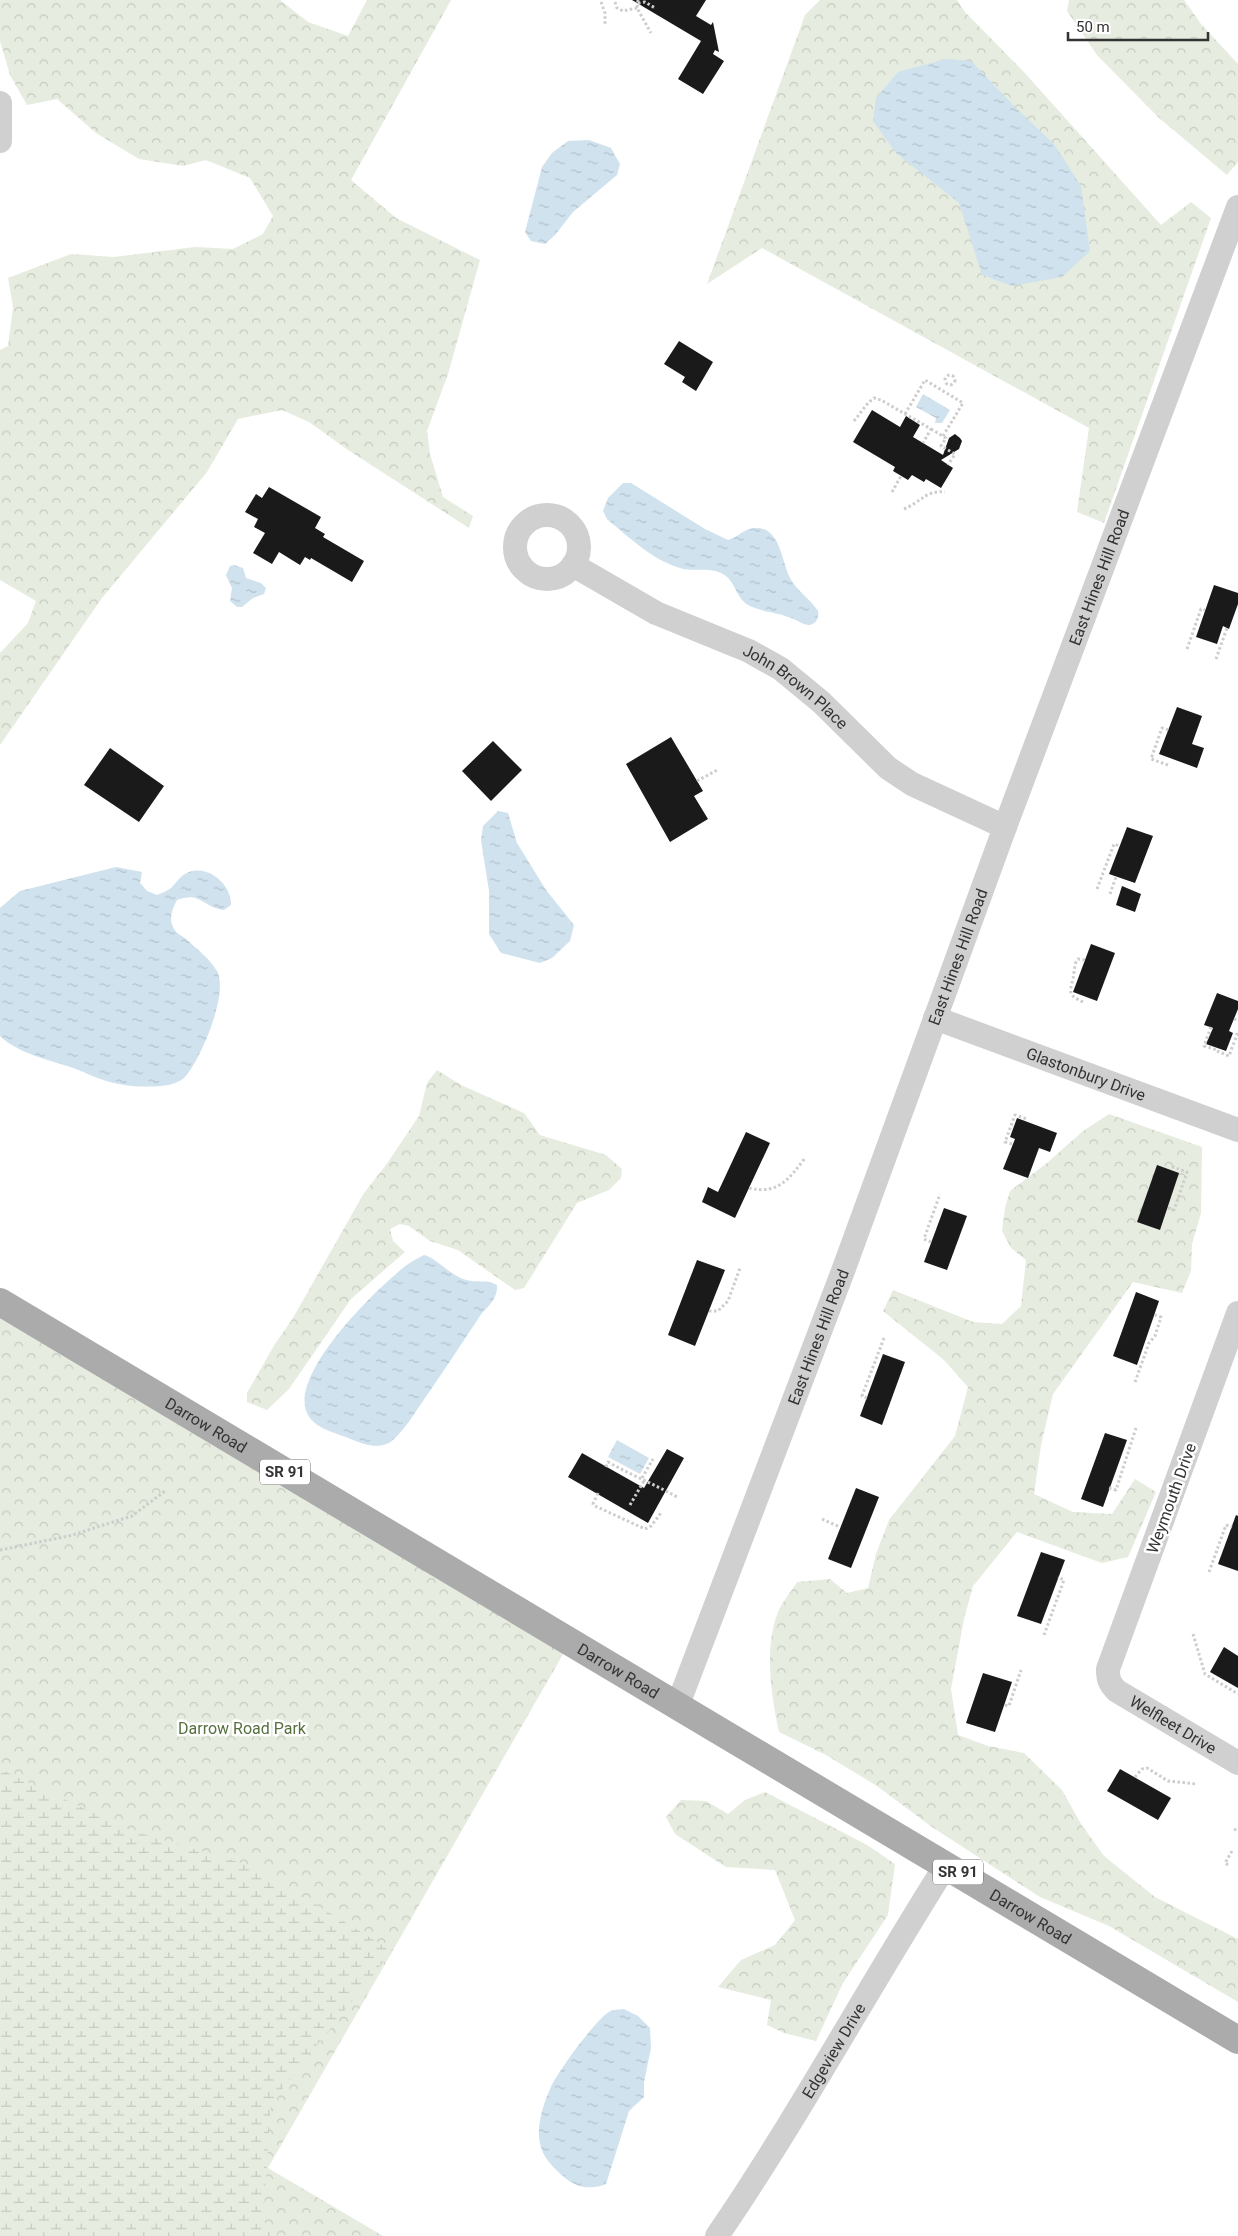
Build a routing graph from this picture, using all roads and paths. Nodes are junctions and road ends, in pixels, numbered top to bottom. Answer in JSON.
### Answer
{"nodes":[{"id":1,"x":638,"y":1,"type":"edge"},
{"id":2,"x":601,"y":2,"type":"dead end"},
{"id":3,"x":615,"y":2,"type":"dead end"},
{"id":4,"x":637,"y":8,"type":"junction"},
{"id":5,"x":655,"y":8,"type":"dead end"},
{"id":6,"x":605,"y":26,"type":"dead end"},
{"id":7,"x":651,"y":33,"type":"dead end"},
{"id":8,"x":0,"y":104,"type":"edge"},
{"id":9,"x":0,"y":141,"type":"edge"},
{"id":10,"x":1238,"y":207,"type":"edge"},
{"id":11,"x":948,"y":384,"type":"dead end"},
{"id":12,"x":944,"y":392,"type":"junction"},
{"id":13,"x":905,"y":414,"type":"junction"},
{"id":14,"x":854,"y":421,"type":"dead end"},
{"id":15,"x":931,"y":429,"type":"junction"},
{"id":16,"x":943,"y":436,"type":"junction"},
{"id":17,"x":923,"y":443,"type":"dead end"},
{"id":18,"x":948,"y":465,"type":"dead end"},
{"id":19,"x":901,"y":476,"type":"dead end"},
{"id":20,"x":892,"y":492,"type":"dead end"},
{"id":21,"x":945,"y":492,"type":"dead end"},
{"id":22,"x":904,"y":509,"type":"dead end"},
{"id":23,"x":573,"y":565,"type":"dead end"},
{"id":24,"x":1205,"y":610,"type":"dead end"},
{"id":25,"x":1227,"y":628,"type":"dead end"},
{"id":26,"x":1187,"y":649,"type":"dead end"},
{"id":27,"x":1216,"y":659,"type":"dead end"},
{"id":28,"x":1169,"y":730,"type":"dead end"},
{"id":29,"x":1168,"y":765,"type":"dead end"},
{"id":30,"x":719,"y":769,"type":"dead end"},
{"id":31,"x":697,"y":781,"type":"dead end"},
{"id":32,"x":1005,"y":827,"type":"junction"},
{"id":33,"x":1120,"y":846,"type":"dead end"},
{"id":34,"x":1116,"y":876,"type":"dead end"},
{"id":35,"x":1097,"y":889,"type":"dead end"},
{"id":36,"x":1110,"y":894,"type":"dead end"},
{"id":37,"x":1085,"y":960,"type":"dead end"},
{"id":38,"x":1083,"y":1002,"type":"dead end"},
{"id":39,"x":935,"y":1018,"type":"junction"},
{"id":40,"x":1211,"y":1027,"type":"dead end"},
{"id":41,"x":1238,"y":1032,"type":"edge"},
{"id":42,"x":1027,"y":1119,"type":"dead end"},
{"id":43,"x":1238,"y":1130,"type":"edge"},
{"id":44,"x":1012,"y":1144,"type":"dead end"},
{"id":45,"x":805,"y":1158,"type":"dead end"},
{"id":46,"x":1170,"y":1166,"type":"dead end"},
{"id":47,"x":749,"y":1188,"type":"dead end"},
{"id":48,"x":940,"y":1194,"type":"dead end"},
{"id":49,"x":1168,"y":1208,"type":"dead end"},
{"id":50,"x":931,"y":1242,"type":"dead end"},
{"id":51,"x":740,"y":1268,"type":"dead end"},
{"id":52,"x":0,"y":1302,"type":"edge"},
{"id":53,"x":709,"y":1311,"type":"dead end"},
{"id":54,"x":1238,"y":1313,"type":"edge"},
{"id":55,"x":1155,"y":1315,"type":"dead end"},
{"id":56,"x":884,"y":1338,"type":"dead end"},
{"id":57,"x":1135,"y":1382,"type":"dead end"},
{"id":58,"x":867,"y":1398,"type":"dead end"},
{"id":59,"x":1136,"y":1428,"type":"dead end"},
{"id":60,"x":652,"y":1459,"type":"dead end"},
{"id":61,"x":606,"y":1467,"type":"dead end"},
{"id":62,"x":643,"y":1479,"type":"junction"},
{"id":63,"x":1109,"y":1488,"type":"dead end"},
{"id":64,"x":166,"y":1490,"type":"dead end"},
{"id":65,"x":598,"y":1493,"type":"dead end"},
{"id":66,"x":677,"y":1497,"type":"dead end"},
{"id":67,"x":630,"y":1505,"type":"dead end"},
{"id":68,"x":661,"y":1514,"type":"dead end"},
{"id":69,"x":822,"y":1519,"type":"dead end"},
{"id":70,"x":840,"y":1527,"type":"dead end"},
{"id":71,"x":1232,"y":1527,"type":"dead end"},
{"id":72,"x":0,"y":1550,"type":"edge"},
{"id":73,"x":1209,"y":1572,"type":"dead end"},
{"id":74,"x":1058,"y":1577,"type":"dead end"},
{"id":75,"x":1193,"y":1634,"type":"dead end"},
{"id":76,"x":1044,"y":1635,"type":"dead end"},
{"id":77,"x":1021,"y":1670,"type":"dead end"},
{"id":78,"x":1109,"y":1683,"type":"joint"},
{"id":79,"x":1238,"y":1694,"type":"edge"},
{"id":80,"x":1005,"y":1705,"type":"dead end"},
{"id":81,"x":677,"y":1707,"type":"junction"},
{"id":82,"x":1238,"y":1764,"type":"edge"},
{"id":83,"x":1135,"y":1777,"type":"dead end"},
{"id":84,"x":1196,"y":1784,"type":"dead end"},
{"id":85,"x":1234,"y":1829,"type":"dead end"},
{"id":86,"x":1238,"y":1832,"type":"edge"},
{"id":87,"x":1232,"y":1851,"type":"dead end"},
{"id":88,"x":946,"y":1865,"type":"junction"},
{"id":89,"x":1228,"y":1865,"type":"dead end"},
{"id":90,"x":1238,"y":2040,"type":"edge"},
{"id":91,"x":718,"y":2236,"type":"edge"}],
"edges":[{"from":1,"to":4,"type":"path"},
{"from":1,"to":5,"type":"path"},
{"from":2,"to":6,"type":"path"},
{"from":3,"to":4,"type":"path"},
{"from":4,"to":7,"type":"path"},
{"from":8,"to":9,"type":"street"},
{"from":10,"to":32,"type":"street","name":"East Hines Hill Road"},
{"from":11,"to":12,"type":"path"},
{"from":12,"to":13,"type":"path"},
{"from":12,"to":16,"type":"path"},
{"from":13,"to":14,"type":"path"},
{"from":13,"to":15,"type":"path"},
{"from":15,"to":16,"type":"path"},
{"from":15,"to":17,"type":"path"},
{"from":16,"to":18,"type":"path"},
{"from":19,"to":20,"type":"path"},
{"from":21,"to":22,"type":"path"},
{"from":23,"to":32,"type":"street","name":"John Brown Place"},
{"from":24,"to":26,"type":"path"},
{"from":25,"to":27,"type":"path"},
{"from":28,"to":29,"type":"path"},
{"from":30,"to":31,"type":"path"},
{"from":32,"to":39,"type":"street","name":"East Hines Hill Road"},
{"from":33,"to":35,"type":"path"},
{"from":34,"to":36,"type":"path"},
{"from":37,"to":38,"type":"path"},
{"from":39,"to":43,"type":"street","name":"Glastonbury Drive"},
{"from":39,"to":81,"type":"street","name":"East Hines Hill Road"},
{"from":40,"to":41,"type":"path"},
{"from":42,"to":44,"type":"path"},
{"from":45,"to":47,"type":"path"},
{"from":46,"to":49,"type":"path"},
{"from":48,"to":50,"type":"path"},
{"from":51,"to":53,"type":"path"},
{"from":52,"to":81,"type":"main road","name":"Darrow Road","number":"SR 91"},
{"from":54,"to":78,"type":"street","name":"Weymouth Drive"},
{"from":55,"to":57,"type":"path"},
{"from":56,"to":58,"type":"path"},
{"from":59,"to":63,"type":"path"},
{"from":60,"to":62,"type":"path"},
{"from":61,"to":62,"type":"path"},
{"from":62,"to":66,"type":"path"},
{"from":62,"to":67,"type":"path"},
{"from":64,"to":72,"type":"path"},
{"from":65,"to":68,"type":"path"},
{"from":69,"to":70,"type":"path"},
{"from":71,"to":73,"type":"path"},
{"from":74,"to":76,"type":"path"},
{"from":75,"to":79,"type":"path"},
{"from":77,"to":80,"type":"path"},
{"from":78,"to":82,"type":"street","name":"Welfleet Drive"},
{"from":81,"to":88,"type":"main road","name":"Darrow Road","number":"SR 91"},
{"from":83,"to":84,"type":"path"},
{"from":85,"to":86,"type":"path"},
{"from":87,"to":89,"type":"path"},
{"from":88,"to":90,"type":"main road","name":"Darrow Road","number":"SR 91"},
{"from":88,"to":91,"type":"street","name":"Edgeview Drive"}]}
